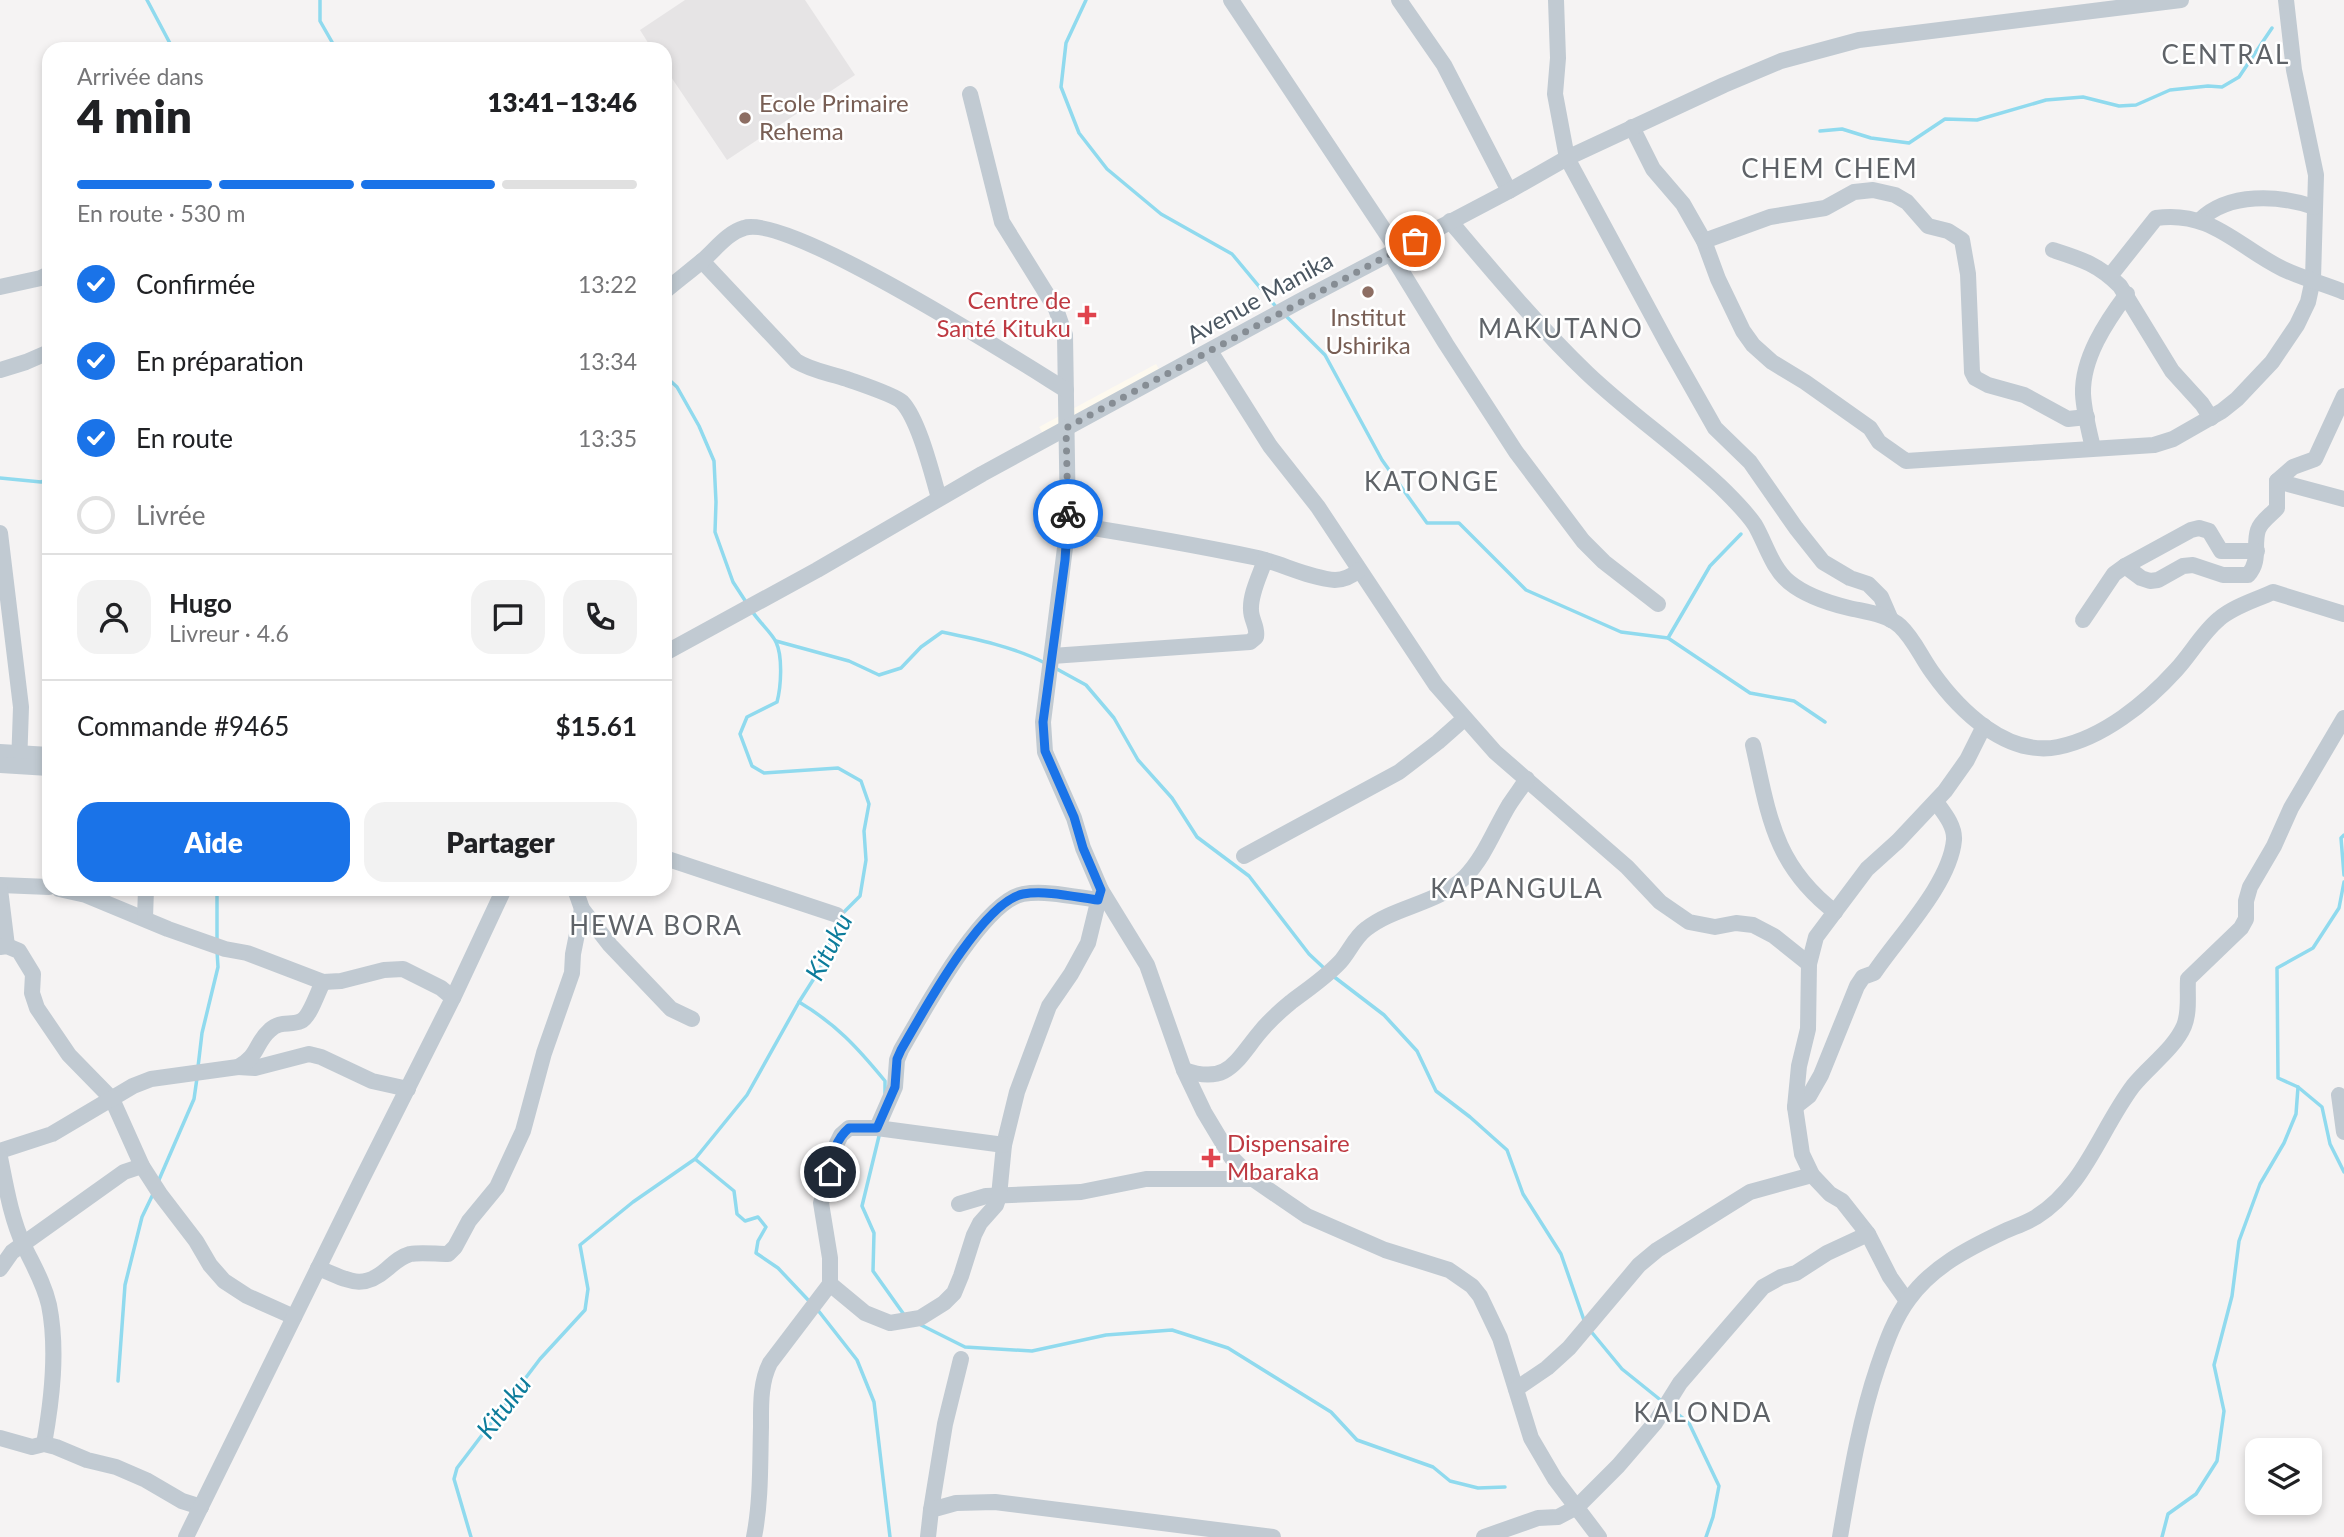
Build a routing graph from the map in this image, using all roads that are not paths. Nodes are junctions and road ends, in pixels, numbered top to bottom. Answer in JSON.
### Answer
{"nodes":[{"id":1,"x":1231,"y":0,"type":"edge"},
{"id":2,"x":1399,"y":0,"type":"edge"},
{"id":3,"x":1556,"y":0,"type":"edge"},
{"id":4,"x":2180,"y":0,"type":"edge"},
{"id":5,"x":2286,"y":0,"type":"edge"},
{"id":6,"x":970,"y":94,"type":"dead end"},
{"id":7,"x":1632,"y":127,"type":"junction"},
{"id":8,"x":1567,"y":158,"type":"junction"},
{"id":9,"x":1509,"y":191,"type":"junction"},
{"id":10,"x":2314,"y":208,"type":"junction"},
{"id":11,"x":2200,"y":220,"type":"junction"},
{"id":12,"x":1450,"y":221,"type":"junction"},
{"id":13,"x":1704,"y":241,"type":"junction"},
{"id":14,"x":2053,"y":250,"type":"dead end"},
{"id":15,"x":1394,"y":252,"type":"junction"},
{"id":16,"x":702,"y":261,"type":"junction"},
{"id":17,"x":2110,"y":276,"type":"junction"},
{"id":18,"x":42,"y":278,"type":"edge"},
{"id":19,"x":2313,"y":279,"type":"junction"},
{"id":20,"x":672,"y":285,"type":"edge"},
{"id":21,"x":0,"y":287,"type":"edge"},
{"id":22,"x":2344,"y":292,"type":"edge"},
{"id":23,"x":2127,"y":295,"type":"junction"},
{"id":24,"x":1210,"y":351,"type":"junction"},
{"id":25,"x":42,"y":355,"type":"edge"},
{"id":26,"x":0,"y":370,"type":"edge"},
{"id":27,"x":1066,"y":390,"type":"junction"},
{"id":28,"x":2344,"y":396,"type":"edge"},
{"id":29,"x":2087,"y":417,"type":"junction"},
{"id":30,"x":2211,"y":418,"type":"junction"},
{"id":31,"x":1066,"y":428,"type":"junction"},
{"id":32,"x":2092,"y":448,"type":"junction"},
{"id":33,"x":2277,"y":481,"type":"junction"},
{"id":34,"x":939,"y":498,"type":"junction"},
{"id":35,"x":2344,"y":499,"type":"edge"},
{"id":36,"x":1068,"y":524,"type":"junction"},
{"id":37,"x":0,"y":533,"type":"edge"},
{"id":38,"x":2257,"y":551,"type":"junction"},
{"id":39,"x":1265,"y":560,"type":"junction"},
{"id":40,"x":2125,"y":566,"type":"junction"},
{"id":41,"x":1359,"y":570,"type":"junction"},
{"id":42,"x":1658,"y":604,"type":"dead end"},
{"id":43,"x":2344,"y":614,"type":"edge"},
{"id":44,"x":1891,"y":620,"type":"junction"},
{"id":45,"x":2083,"y":620,"type":"dead end"},
{"id":46,"x":6,"y":631,"type":"edge"},
{"id":47,"x":672,"y":649,"type":"edge"},
{"id":48,"x":1052,"y":656,"type":"junction"},
{"id":49,"x":2344,"y":718,"type":"edge"},
{"id":50,"x":1464,"y":719,"type":"junction"},
{"id":51,"x":1984,"y":726,"type":"junction"},
{"id":52,"x":1753,"y":745,"type":"dead end"},
{"id":53,"x":0,"y":752,"type":"edge"},
{"id":54,"x":42,"y":756,"type":"edge"},
{"id":55,"x":20,"y":760,"type":"junction"},
{"id":56,"x":0,"y":765,"type":"edge"},
{"id":57,"x":42,"y":766,"type":"edge"},
{"id":58,"x":1527,"y":779,"type":"junction"},
{"id":59,"x":1936,"y":802,"type":"junction"},
{"id":60,"x":1244,"y":856,"type":"dead end"},
{"id":61,"x":672,"y":860,"type":"edge"},
{"id":62,"x":0,"y":887,"type":"edge"},
{"id":63,"x":42,"y":887,"type":"edge"},
{"id":64,"x":1100,"y":895,"type":"junction"},
{"id":65,"x":89,"y":896,"type":"edge"},
{"id":66,"x":146,"y":896,"type":"edge"},
{"id":67,"x":492,"y":896,"type":"edge"},
{"id":68,"x":501,"y":896,"type":"edge"},
{"id":69,"x":577,"y":896,"type":"edge"},
{"id":70,"x":582,"y":909,"type":"junction"},
{"id":71,"x":1835,"y":912,"type":"junction"},
{"id":72,"x":837,"y":915,"type":"dead end"},
{"id":73,"x":145,"y":918,"type":"junction"},
{"id":74,"x":491,"y":919,"type":"junction"},
{"id":75,"x":3,"y":947,"type":"edge"},
{"id":76,"x":1809,"y":964,"type":"junction"},
{"id":77,"x":323,"y":982,"type":"junction"},
{"id":78,"x":453,"y":998,"type":"junction"},
{"id":79,"x":692,"y":1019,"type":"dead end"},
{"id":80,"x":238,"y":1067,"type":"junction"},
{"id":81,"x":1184,"y":1069,"type":"junction"},
{"id":82,"x":408,"y":1089,"type":"junction"},
{"id":83,"x":2339,"y":1095,"type":"dead end"},
{"id":84,"x":112,"y":1099,"type":"junction"},
{"id":85,"x":1796,"y":1107,"type":"junction"},
{"id":86,"x":877,"y":1128,"type":"junction"},
{"id":87,"x":2344,"y":1132,"type":"edge"},
{"id":88,"x":1004,"y":1145,"type":"junction"},
{"id":89,"x":0,"y":1151,"type":"edge"},
{"id":90,"x":0,"y":1157,"type":"edge"},
{"id":91,"x":142,"y":1166,"type":"junction"},
{"id":92,"x":1812,"y":1175,"type":"junction"},
{"id":93,"x":1252,"y":1179,"type":"junction"},
{"id":94,"x":999,"y":1196,"type":"junction"},
{"id":95,"x":959,"y":1204,"type":"dead end"},
{"id":96,"x":1868,"y":1234,"type":"junction"},
{"id":97,"x":23,"y":1244,"type":"junction"},
{"id":98,"x":318,"y":1268,"type":"junction"},
{"id":99,"x":0,"y":1269,"type":"edge"},
{"id":100,"x":830,"y":1284,"type":"junction"},
{"id":101,"x":1908,"y":1301,"type":"junction"},
{"id":102,"x":294,"y":1317,"type":"junction"},
{"id":103,"x":961,"y":1359,"type":"dead end"},
{"id":104,"x":1516,"y":1389,"type":"junction"},
{"id":105,"x":0,"y":1438,"type":"edge"},
{"id":106,"x":44,"y":1444,"type":"junction"},
{"id":107,"x":201,"y":1507,"type":"junction"},
{"id":108,"x":1577,"y":1507,"type":"junction"},
{"id":109,"x":931,"y":1510,"type":"junction"},
{"id":110,"x":186,"y":1537,"type":"edge"},
{"id":111,"x":754,"y":1537,"type":"edge"},
{"id":112,"x":928,"y":1537,"type":"edge"},
{"id":113,"x":1273,"y":1537,"type":"edge"},
{"id":114,"x":1484,"y":1537,"type":"edge"},
{"id":115,"x":1599,"y":1537,"type":"edge"},
{"id":116,"x":1840,"y":1537,"type":"edge"}],
"edges":[{"from":1,"to":15,"type":"street"},
{"from":2,"to":9,"type":"street"},
{"from":3,"to":8,"type":"street"},
{"from":4,"to":7,"type":"street","name":"Avenue Manika"},
{"from":5,"to":10,"type":"street"},
{"from":6,"to":27,"type":"street"},
{"from":7,"to":8,"type":"street","name":"Avenue Manika"},
{"from":7,"to":13,"type":"street"},
{"from":8,"to":9,"type":"street","name":"Avenue Manika"},
{"from":8,"to":44,"type":"street"},
{"from":9,"to":12,"type":"street","name":"Avenue Manika"},
{"from":10,"to":11,"type":"street"},
{"from":10,"to":19,"type":"street"},
{"from":11,"to":17,"type":"street"},
{"from":11,"to":19,"type":"street"},
{"from":12,"to":15,"type":"street","name":"Avenue Manika"},
{"from":12,"to":44,"type":"street"},
{"from":13,"to":29,"type":"street"},
{"from":13,"to":32,"type":"street"},
{"from":14,"to":17,"type":"street"},
{"from":15,"to":24,"type":"street","name":"Avenue Manika"},
{"from":15,"to":42,"type":"street"},
{"from":16,"to":20,"type":"street"},
{"from":16,"to":27,"type":"street"},
{"from":16,"to":34,"type":"street"},
{"from":17,"to":23,"type":"street"},
{"from":18,"to":21,"type":"street"},
{"from":19,"to":22,"type":"street"},
{"from":19,"to":30,"type":"street"},
{"from":23,"to":29,"type":"street"},
{"from":23,"to":30,"type":"street"},
{"from":24,"to":31,"type":"street","name":"Avenue Manika"},
{"from":24,"to":41,"type":"street"},
{"from":25,"to":26,"type":"street"},
{"from":27,"to":31,"type":"street"},
{"from":28,"to":33,"type":"street"},
{"from":29,"to":32,"type":"street"},
{"from":30,"to":32,"type":"street"},
{"from":31,"to":34,"type":"street","name":"Avenue Manika"},
{"from":31,"to":36,"type":"street"},
{"from":33,"to":35,"type":"street"},
{"from":33,"to":38,"type":"street"},
{"from":34,"to":47,"type":"street","name":"Avenue Manika"},
{"from":36,"to":39,"type":"street"},
{"from":36,"to":48,"type":"street"},
{"from":37,"to":46,"type":"street"},
{"from":38,"to":40,"type":"street"},
{"from":38,"to":40,"type":"street"},
{"from":39,"to":41,"type":"street"},
{"from":39,"to":48,"type":"street"},
{"from":40,"to":45,"type":"street"},
{"from":41,"to":50,"type":"street"},
{"from":43,"to":51,"type":"street"},
{"from":44,"to":51,"type":"street"},
{"from":46,"to":55,"type":"street"},
{"from":48,"to":64,"type":"street"},
{"from":49,"to":101,"type":"street"},
{"from":50,"to":58,"type":"street"},
{"from":50,"to":60,"type":"street"},
{"from":51,"to":59,"type":"street"},
{"from":52,"to":71,"type":"street"},
{"from":53,"to":55,"type":"street"},
{"from":54,"to":55,"type":"street"},
{"from":55,"to":56,"type":"street"},
{"from":55,"to":57,"type":"street"},
{"from":58,"to":76,"type":"street"},
{"from":58,"to":81,"type":"street"},
{"from":59,"to":71,"type":"street"},
{"from":59,"to":85,"type":"street"},
{"from":61,"to":72,"type":"street"},
{"from":62,"to":63,"type":"street"},
{"from":62,"to":75,"type":"street"},
{"from":64,"to":81,"type":"street"},
{"from":64,"to":86,"type":"street"},
{"from":64,"to":88,"type":"street"},
{"from":65,"to":73,"type":"street"},
{"from":66,"to":73,"type":"street"},
{"from":67,"to":74,"type":"street"},
{"from":68,"to":74,"type":"street"},
{"from":69,"to":70,"type":"street"},
{"from":70,"to":79,"type":"street"},
{"from":70,"to":98,"type":"street"},
{"from":71,"to":76,"type":"street"},
{"from":73,"to":77,"type":"street"},
{"from":74,"to":78,"type":"street"},
{"from":75,"to":84,"type":"street"},
{"from":76,"to":85,"type":"street"},
{"from":77,"to":78,"type":"street"},
{"from":77,"to":80,"type":"street"},
{"from":78,"to":82,"type":"street"},
{"from":80,"to":82,"type":"street"},
{"from":80,"to":84,"type":"street"},
{"from":81,"to":93,"type":"street"},
{"from":82,"to":98,"type":"street"},
{"from":83,"to":87,"type":"street"},
{"from":84,"to":89,"type":"street"},
{"from":84,"to":91,"type":"street"},
{"from":85,"to":92,"type":"street"},
{"from":86,"to":88,"type":"street"},
{"from":86,"to":100,"type":"street"},
{"from":88,"to":94,"type":"street"},
{"from":90,"to":97,"type":"street"},
{"from":91,"to":97,"type":"street"},
{"from":91,"to":102,"type":"street"},
{"from":92,"to":96,"type":"street"},
{"from":92,"to":104,"type":"street"},
{"from":93,"to":94,"type":"street"},
{"from":93,"to":104,"type":"street"},
{"from":94,"to":95,"type":"street"},
{"from":94,"to":100,"type":"street"},
{"from":96,"to":101,"type":"street"},
{"from":96,"to":108,"type":"street"},
{"from":97,"to":99,"type":"street"},
{"from":97,"to":106,"type":"street"},
{"from":98,"to":102,"type":"street"},
{"from":100,"to":111,"type":"street"},
{"from":101,"to":116,"type":"street"},
{"from":102,"to":107,"type":"street"},
{"from":103,"to":109,"type":"street"},
{"from":104,"to":108,"type":"street"},
{"from":105,"to":106,"type":"street"},
{"from":106,"to":107,"type":"street"},
{"from":107,"to":110,"type":"street"},
{"from":108,"to":114,"type":"street"},
{"from":108,"to":115,"type":"street"},
{"from":109,"to":112,"type":"street"},
{"from":109,"to":113,"type":"street"}]}
